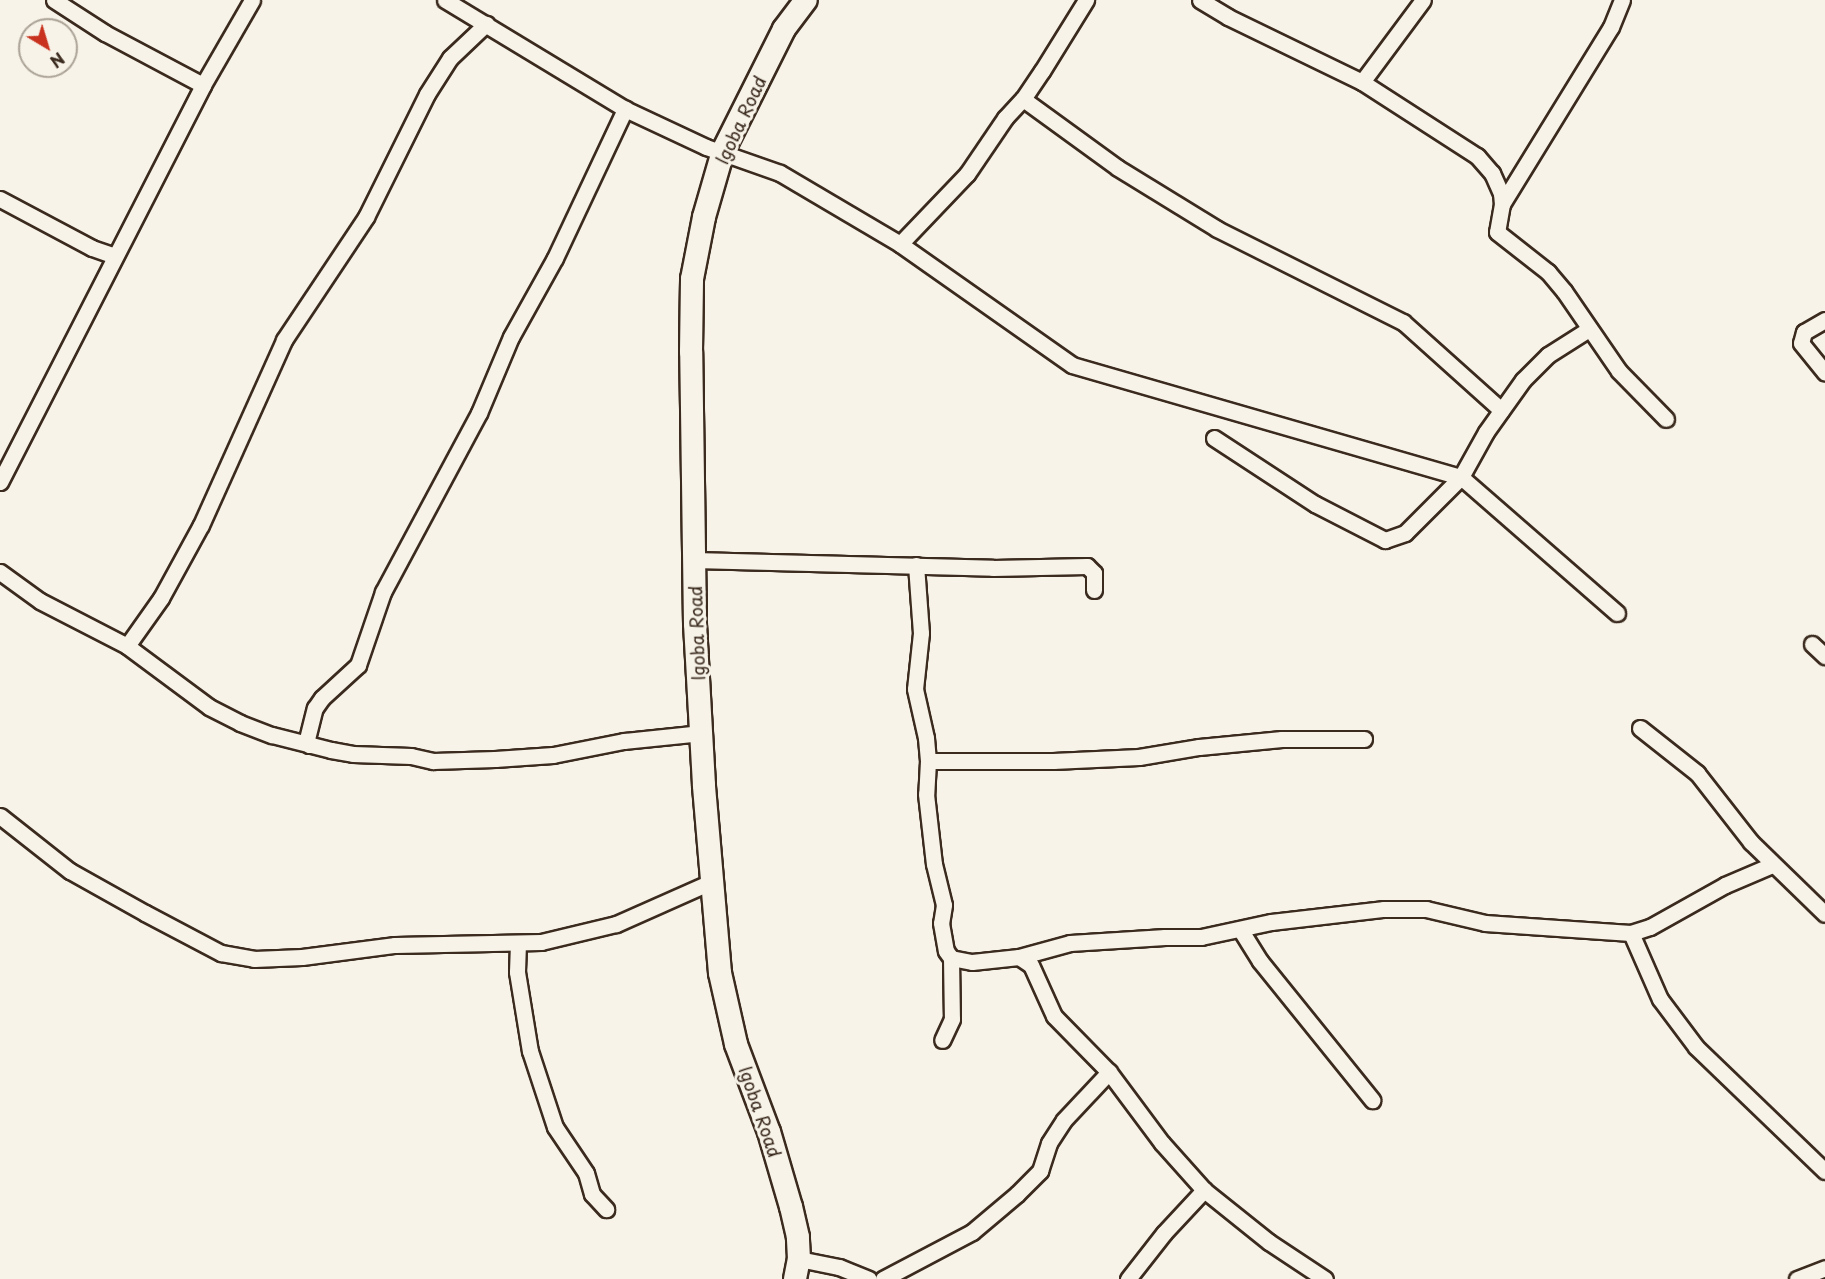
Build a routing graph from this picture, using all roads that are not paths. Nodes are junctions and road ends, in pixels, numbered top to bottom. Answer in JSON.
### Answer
{"nodes":[{"id":1,"x":54,"y":0,"type":"edge"},
{"id":2,"x":252,"y":0,"type":"edge"},
{"id":3,"x":445,"y":0,"type":"edge"},
{"id":4,"x":806,"y":0,"type":"edge"},
{"id":5,"x":1086,"y":0,"type":"edge"},
{"id":6,"x":1200,"y":0,"type":"edge"},
{"id":7,"x":1423,"y":0,"type":"edge"},
{"id":8,"x":1622,"y":0,"type":"edge"},
{"id":9,"x":486,"y":24,"type":"junction"},
{"id":10,"x":1362,"y":82,"type":"junction"},
{"id":11,"x":203,"y":86,"type":"junction"},
{"id":12,"x":1023,"y":99,"type":"junction"},
{"id":13,"x":626,"y":109,"type":"junction"},
{"id":14,"x":723,"y":152,"type":"junction"},
{"id":15,"x":0,"y":199,"type":"edge"},
{"id":16,"x":1502,"y":204,"type":"junction"},
{"id":17,"x":900,"y":244,"type":"junction"},
{"id":18,"x":115,"y":256,"type":"junction"},
{"id":19,"x":1825,"y":320,"type":"edge"},
{"id":20,"x":1589,"y":329,"type":"junction"},
{"id":21,"x":1825,"y":373,"type":"edge"},
{"id":22,"x":1501,"y":410,"type":"junction"},
{"id":23,"x":1666,"y":419,"type":"dead end"},
{"id":24,"x":1214,"y":438,"type":"dead end"},
{"id":25,"x":1461,"y":477,"type":"junction"},
{"id":26,"x":0,"y":482,"type":"edge"},
{"id":27,"x":694,"y":560,"type":"junction"},
{"id":28,"x":916,"y":565,"type":"junction"},
{"id":29,"x":0,"y":572,"type":"edge"},
{"id":30,"x":1095,"y":590,"type":"dead end"},
{"id":31,"x":1617,"y":613,"type":"dead end"},
{"id":32,"x":1812,"y":644,"type":"dead end"},
{"id":33,"x":127,"y":646,"type":"junction"},
{"id":34,"x":1825,"y":656,"type":"edge"},
{"id":35,"x":1640,"y":728,"type":"dead end"},
{"id":36,"x":702,"y":733,"type":"junction"},
{"id":37,"x":1364,"y":739,"type":"dead end"},
{"id":38,"x":309,"y":745,"type":"junction"},
{"id":39,"x":928,"y":760,"type":"junction"},
{"id":40,"x":0,"y":816,"type":"edge"},
{"id":41,"x":1772,"y":865,"type":"junction"},
{"id":42,"x":713,"y":881,"type":"junction"},
{"id":43,"x":1825,"y":914,"type":"edge"},
{"id":44,"x":1240,"y":929,"type":"junction"},
{"id":45,"x":1631,"y":933,"type":"junction"},
{"id":46,"x":518,"y":943,"type":"junction"},
{"id":47,"x":1019,"y":957,"type":"junction"},
{"id":48,"x":951,"y":958,"type":"junction"},
{"id":49,"x":942,"y":1040,"type":"dead end"},
{"id":50,"x":1109,"y":1072,"type":"junction"},
{"id":51,"x":1372,"y":1100,"type":"dead end"},
{"id":52,"x":1825,"y":1171,"type":"edge"},
{"id":53,"x":1204,"y":1190,"type":"junction"},
{"id":54,"x":606,"y":1209,"type":"dead end"},
{"id":55,"x":1825,"y":1268,"type":"edge"},
{"id":56,"x":797,"y":1269,"type":"edge"},
{"id":57,"x":868,"y":1279,"type":"edge"},
{"id":58,"x":883,"y":1279,"type":"edge"},
{"id":59,"x":1128,"y":1279,"type":"edge"},
{"id":60,"x":1325,"y":1279,"type":"edge"},
{"id":61,"x":1797,"y":1279,"type":"edge"}],
"edges":[{"from":1,"to":11,"type":"street"},
{"from":2,"to":11,"type":"street"},
{"from":3,"to":9,"type":"street"},
{"from":4,"to":14,"type":"street","name":"Igoba Road"},
{"from":5,"to":12,"type":"street"},
{"from":6,"to":10,"type":"street"},
{"from":7,"to":10,"type":"street"},
{"from":8,"to":16,"type":"street"},
{"from":9,"to":13,"type":"street"},
{"from":9,"to":33,"type":"street"},
{"from":10,"to":16,"type":"street"},
{"from":11,"to":18,"type":"street"},
{"from":12,"to":17,"type":"street"},
{"from":12,"to":22,"type":"street"},
{"from":13,"to":14,"type":"street"},
{"from":13,"to":38,"type":"street"},
{"from":14,"to":17,"type":"street"},
{"from":14,"to":27,"type":"street","name":"Igoba Road"},
{"from":15,"to":18,"type":"street"},
{"from":16,"to":20,"type":"street"},
{"from":17,"to":25,"type":"street"},
{"from":18,"to":26,"type":"street"},
{"from":19,"to":21,"type":"street"},
{"from":20,"to":22,"type":"street"},
{"from":20,"to":23,"type":"street"},
{"from":22,"to":25,"type":"street"},
{"from":24,"to":25,"type":"street"},
{"from":25,"to":31,"type":"street"},
{"from":27,"to":28,"type":"street"},
{"from":27,"to":36,"type":"street","name":"Igoba Road"},
{"from":28,"to":30,"type":"street"},
{"from":28,"to":39,"type":"street"},
{"from":29,"to":33,"type":"street"},
{"from":32,"to":34,"type":"street"},
{"from":33,"to":38,"type":"street"},
{"from":35,"to":41,"type":"street"},
{"from":36,"to":38,"type":"street"},
{"from":36,"to":42,"type":"street","name":"Igoba Road"},
{"from":37,"to":39,"type":"street"},
{"from":39,"to":48,"type":"street"},
{"from":40,"to":46,"type":"street"},
{"from":41,"to":43,"type":"street"},
{"from":41,"to":45,"type":"street"},
{"from":42,"to":46,"type":"street"},
{"from":42,"to":56,"type":"street","name":"Igoba Road"},
{"from":44,"to":45,"type":"street"},
{"from":44,"to":47,"type":"street"},
{"from":44,"to":51,"type":"street"},
{"from":45,"to":52,"type":"street"},
{"from":46,"to":54,"type":"street"},
{"from":47,"to":48,"type":"street"},
{"from":47,"to":50,"type":"street"},
{"from":48,"to":49,"type":"street"},
{"from":50,"to":53,"type":"street"},
{"from":50,"to":58,"type":"street"},
{"from":53,"to":59,"type":"street"},
{"from":53,"to":60,"type":"street"},
{"from":55,"to":61,"type":"street"},
{"from":56,"to":57,"type":"street"}]}
